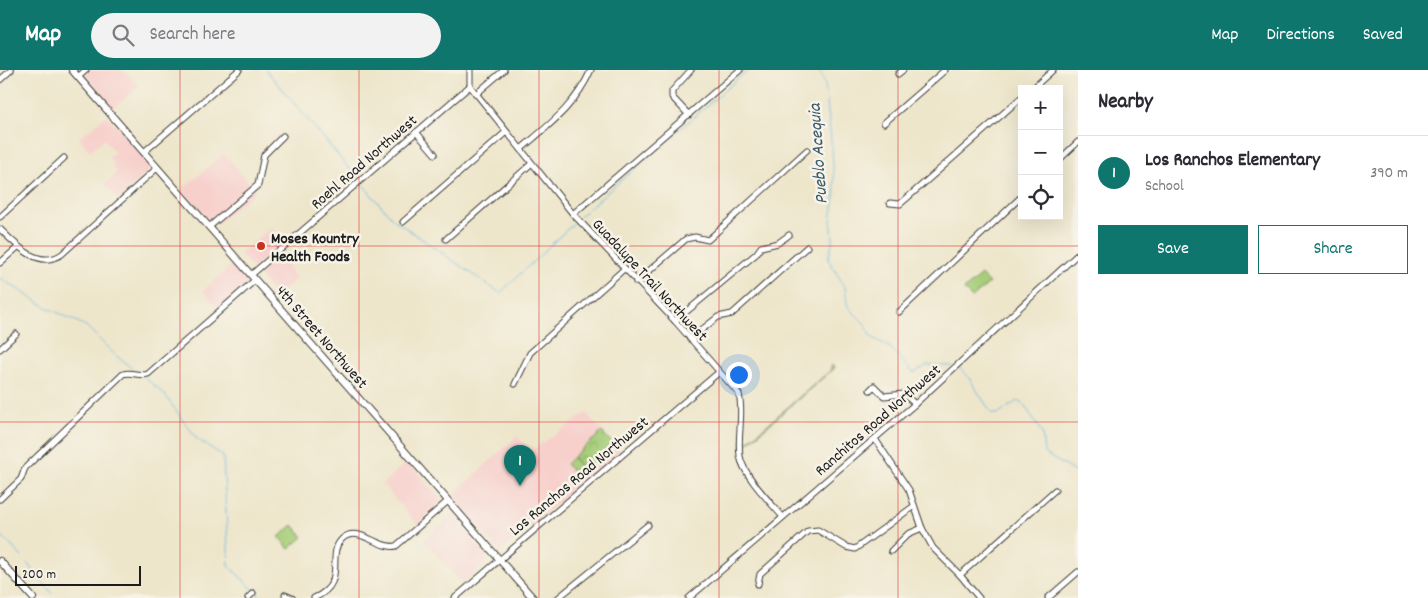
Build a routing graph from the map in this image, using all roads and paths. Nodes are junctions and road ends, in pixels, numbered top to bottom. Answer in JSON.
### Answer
{"nodes":[{"id":1,"x":11,"y":70,"type":"edge"},
{"id":2,"x":72,"y":70,"type":"edge"},
{"id":3,"x":86,"y":70,"type":"edge"},
{"id":4,"x":239,"y":70,"type":"edge"},
{"id":5,"x":470,"y":70,"type":"edge"},
{"id":6,"x":504,"y":70,"type":"edge"},
{"id":7,"x":591,"y":70,"type":"edge"},
{"id":8,"x":691,"y":70,"type":"edge"},
{"id":9,"x":740,"y":70,"type":"edge"},
{"id":10,"x":944,"y":70,"type":"edge"},
{"id":11,"x":1053,"y":70,"type":"edge"},
{"id":12,"x":78,"y":77,"type":"junction"},
{"id":13,"x":0,"y":80,"type":"edge"},
{"id":14,"x":1036,"y":85,"type":"edge"},
{"id":15,"x":470,"y":86,"type":"junction"},
{"id":16,"x":476,"y":94,"type":"junction"},
{"id":17,"x":1018,"y":102,"type":"edge"},
{"id":18,"x":689,"y":115,"type":"junction"},
{"id":19,"x":884,"y":123,"type":"dead end"},
{"id":20,"x":416,"y":132,"type":"junction"},
{"id":21,"x":506,"y":132,"type":"junction"},
{"id":22,"x":284,"y":136,"type":"dead end"},
{"id":23,"x":1078,"y":142,"type":"edge"},
{"id":24,"x":521,"y":149,"type":"junction"},
{"id":25,"x":807,"y":150,"type":"dead end"},
{"id":26,"x":144,"y":152,"type":"junction"},
{"id":27,"x":435,"y":154,"type":"dead end"},
{"id":28,"x":1063,"y":156,"type":"edge"},
{"id":29,"x":64,"y":158,"type":"dead end"},
{"id":30,"x":532,"y":164,"type":"junction"},
{"id":31,"x":157,"y":168,"type":"junction"},
{"id":32,"x":1018,"y":200,"type":"edge"},
{"id":33,"x":890,"y":203,"type":"dead end"},
{"id":34,"x":573,"y":214,"type":"junction"},
{"id":35,"x":0,"y":217,"type":"edge"},
{"id":36,"x":403,"y":222,"type":"dead end"},
{"id":37,"x":209,"y":227,"type":"junction"},
{"id":38,"x":0,"y":229,"type":"edge"},
{"id":39,"x":789,"y":235,"type":"dead end"},
{"id":40,"x":446,"y":240,"type":"dead end"},
{"id":41,"x":18,"y":247,"type":"junction"},
{"id":42,"x":808,"y":247,"type":"dead end"},
{"id":43,"x":1078,"y":254,"type":"edge"},
{"id":44,"x":0,"y":263,"type":"edge"},
{"id":45,"x":624,"y":269,"type":"junction"},
{"id":46,"x":253,"y":278,"type":"junction"},
{"id":47,"x":636,"y":282,"type":"junction"},
{"id":48,"x":899,"y":312,"type":"dead end"},
{"id":49,"x":675,"y":321,"type":"junction"},
{"id":50,"x":16,"y":334,"type":"dead end"},
{"id":51,"x":690,"y":339,"type":"junction"},
{"id":52,"x":0,"y":349,"type":"edge"},
{"id":53,"x":718,"y":373,"type":"junction"},
{"id":54,"x":515,"y":384,"type":"dead end"},
{"id":55,"x":870,"y":390,"type":"dead end"},
{"id":56,"x":915,"y":404,"type":"junction"},
{"id":57,"x":875,"y":439,"type":"junction"},
{"id":58,"x":1055,"y":490,"type":"dead end"},
{"id":59,"x":0,"y":499,"type":"edge"},
{"id":60,"x":448,"y":501,"type":"junction"},
{"id":61,"x":914,"y":506,"type":"junction"},
{"id":62,"x":783,"y":517,"type":"junction"},
{"id":63,"x":648,"y":525,"type":"dead end"},
{"id":64,"x":922,"y":528,"type":"junction"},
{"id":65,"x":891,"y":550,"type":"dead end"},
{"id":66,"x":499,"y":559,"type":"junction"},
{"id":67,"x":0,"y":561,"type":"edge"},
{"id":68,"x":1078,"y":572,"type":"edge"},
{"id":69,"x":960,"y":575,"type":"junction"},
{"id":70,"x":758,"y":584,"type":"dead end"},
{"id":71,"x":253,"y":594,"type":"dead end"},
{"id":72,"x":285,"y":595,"type":"dead end"},
{"id":73,"x":33,"y":598,"type":"edge"},
{"id":74,"x":248,"y":598,"type":"edge"},
{"id":75,"x":292,"y":598,"type":"edge"},
{"id":76,"x":314,"y":598,"type":"edge"},
{"id":77,"x":455,"y":598,"type":"edge"},
{"id":78,"x":533,"y":598,"type":"edge"},
{"id":79,"x":558,"y":598,"type":"edge"},
{"id":80,"x":689,"y":598,"type":"edge"},
{"id":81,"x":979,"y":598,"type":"edge"},
{"id":82,"x":1048,"y":598,"type":"edge"}],
"edges":[{"from":1,"to":13,"type":"street"},
{"from":2,"to":12,"type":"main road","name":"4th Street Northwest"},
{"from":3,"to":12,"type":"street"},
{"from":4,"to":26,"type":"street"},
{"from":5,"to":15,"type":"street"},
{"from":6,"to":16,"type":"street"},
{"from":7,"to":24,"type":"street"},
{"from":8,"to":18,"type":"street"},
{"from":9,"to":18,"type":"street"},
{"from":10,"to":19,"type":"street"},
{"from":11,"to":14,"type":"street"},
{"from":12,"to":26,"type":"main road","name":"4th Street Northwest"},
{"from":15,"to":16,"type":"street","name":"Guadalupe Trail Northwest"},
{"from":15,"to":20,"type":"street","name":"Roehl Road Northwest"},
{"from":16,"to":21,"type":"street","name":"Guadalupe Trail Northwest"},
{"from":17,"to":33,"type":"street"},
{"from":18,"to":34,"type":"street"},
{"from":20,"to":27,"type":"street"},
{"from":20,"to":46,"type":"street","name":"Roehl Road Northwest"},
{"from":21,"to":24,"type":"street","name":"Guadalupe Trail Northwest"},
{"from":21,"to":36,"type":"street"},
{"from":22,"to":37,"type":"street"},
{"from":23,"to":28,"type":"street"},
{"from":24,"to":30,"type":"street","name":"Guadalupe Trail Northwest"},
{"from":25,"to":47,"type":"street"},
{"from":26,"to":31,"type":"main road","name":"4th Street Northwest"},
{"from":29,"to":35,"type":"street"},
{"from":30,"to":34,"type":"street","name":"Guadalupe Trail Northwest"},
{"from":30,"to":40,"type":"street"},
{"from":31,"to":37,"type":"main road","name":"4th Street Northwest"},
{"from":31,"to":41,"type":"street"},
{"from":32,"to":48,"type":"street"},
{"from":34,"to":45,"type":"street","name":"Guadalupe Trail Northwest"},
{"from":37,"to":46,"type":"main road","name":"4th Street Northwest"},
{"from":38,"to":41,"type":"street"},
{"from":39,"to":49,"type":"street"},
{"from":41,"to":44,"type":"street"},
{"from":42,"to":51,"type":"street"},
{"from":43,"to":56,"type":"street","name":"Ranchitos Road Northwest"},
{"from":45,"to":47,"type":"street","name":"Guadalupe Trail Northwest"},
{"from":45,"to":54,"type":"street"},
{"from":46,"to":59,"type":"street","name":"Roehl Road Northwest"},
{"from":46,"to":60,"type":"main road","name":"4th Street Northwest"},
{"from":47,"to":49,"type":"street","name":"Guadalupe Trail Northwest"},
{"from":49,"to":51,"type":"street","name":"Guadalupe Trail Northwest"},
{"from":50,"to":52,"type":"street"},
{"from":51,"to":53,"type":"street","name":"Guadalupe Trail Northwest"},
{"from":53,"to":62,"type":"street","name":"Guadalupe Trail Northwest"},
{"from":53,"to":66,"type":"street","name":"Los Ranchos Road Northwest"},
{"from":55,"to":56,"type":"street"},
{"from":56,"to":57,"type":"street","name":"Ranchitos Road Northwest"},
{"from":57,"to":61,"type":"street"},
{"from":57,"to":62,"type":"street","name":"Ranchitos Road Northwest"},
{"from":58,"to":69,"type":"street"},
{"from":60,"to":66,"type":"main road","name":"4th Street Northwest"},
{"from":60,"to":76,"type":"street"},
{"from":61,"to":64,"type":"street"},
{"from":61,"to":70,"type":"street"},
{"from":62,"to":80,"type":"street","name":"Ranchitos Road Northwest"},
{"from":63,"to":79,"type":"street"},
{"from":64,"to":65,"type":"street"},
{"from":64,"to":69,"type":"street"},
{"from":66,"to":77,"type":"street","name":"Los Ranchos Road Northwest"},
{"from":66,"to":78,"type":"main road","name":"4th Street Northwest"},
{"from":67,"to":73,"type":"main road"},
{"from":68,"to":82,"type":"street"},
{"from":69,"to":81,"type":"street"},
{"from":71,"to":74,"type":"street"},
{"from":72,"to":75,"type":"street"}]}
